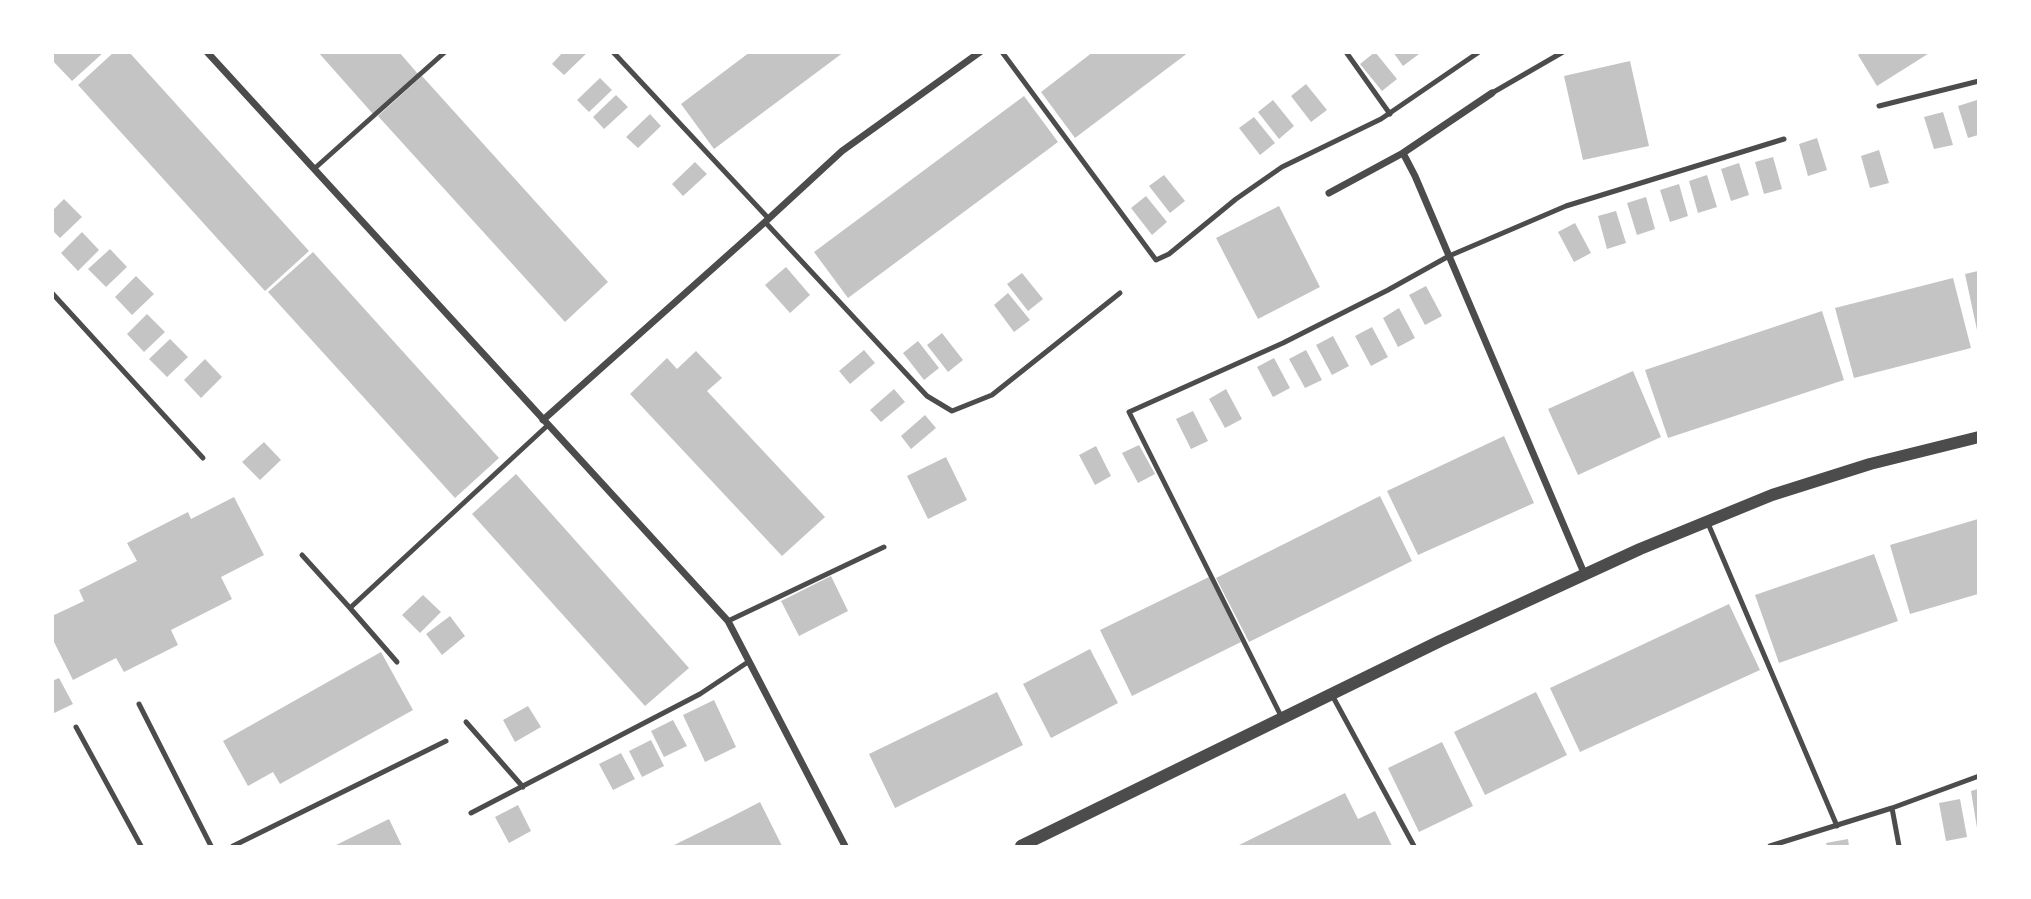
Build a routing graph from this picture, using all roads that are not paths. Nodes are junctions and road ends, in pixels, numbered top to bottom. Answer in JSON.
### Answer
{"nodes":[{"id":1,"x":207,"y":52,"type":"edge"},
{"id":2,"x":445,"y":52,"type":"edge"},
{"id":3,"x":613,"y":52,"type":"edge"},
{"id":4,"x":980,"y":52,"type":"edge"},
{"id":5,"x":1002,"y":52,"type":"edge"},
{"id":6,"x":1346,"y":52,"type":"edge"},
{"id":7,"x":1479,"y":52,"type":"edge"},
{"id":8,"x":1563,"y":52,"type":"edge"},
{"id":9,"x":970,"y":55,"type":"edge"},
{"id":10,"x":1979,"y":81,"type":"edge"},
{"id":11,"x":1492,"y":93,"type":"joint"},
{"id":12,"x":1879,"y":106,"type":"dead end"},
{"id":13,"x":1390,"y":114,"type":"junction"},
{"id":14,"x":1784,"y":139,"type":"dead end"},
{"id":15,"x":1403,"y":153,"type":"junction"},
{"id":16,"x":314,"y":169,"type":"junction"},
{"id":17,"x":1329,"y":193,"type":"dead end"},
{"id":18,"x":767,"y":221,"type":"junction"},
{"id":19,"x":1449,"y":256,"type":"junction"},
{"id":20,"x":52,"y":293,"type":"edge"},
{"id":21,"x":1121,"y":293,"type":"dead end"},
{"id":22,"x":546,"y":422,"type":"junction"},
{"id":23,"x":1979,"y":437,"type":"edge"},
{"id":24,"x":203,"y":458,"type":"dead end"},
{"id":25,"x":1707,"y":521,"type":"junction"},
{"id":26,"x":884,"y":547,"type":"dead end"},
{"id":27,"x":302,"y":555,"type":"dead end"},
{"id":28,"x":1584,"y":573,"type":"junction"},
{"id":29,"x":350,"y":608,"type":"junction"},
{"id":30,"x":728,"y":621,"type":"junction"},
{"id":31,"x":397,"y":662,"type":"dead end"},
{"id":32,"x":748,"y":662,"type":"junction"},
{"id":33,"x":1332,"y":695,"type":"junction"},
{"id":34,"x":139,"y":704,"type":"dead end"},
{"id":35,"x":1282,"y":718,"type":"junction"},
{"id":36,"x":466,"y":722,"type":"dead end"},
{"id":37,"x":76,"y":727,"type":"dead end"},
{"id":38,"x":446,"y":741,"type":"dead end"},
{"id":39,"x":1979,"y":776,"type":"edge"},
{"id":40,"x":523,"y":787,"type":"junction"},
{"id":41,"x":1892,"y":808,"type":"junction"},
{"id":42,"x":471,"y":813,"type":"dead end"},
{"id":43,"x":1837,"y":826,"type":"junction"},
{"id":44,"x":141,"y":846,"type":"edge"},
{"id":45,"x":211,"y":846,"type":"edge"},
{"id":46,"x":233,"y":846,"type":"edge"},
{"id":47,"x":845,"y":846,"type":"edge"},
{"id":48,"x":1021,"y":846,"type":"edge"},
{"id":49,"x":1414,"y":846,"type":"edge"},
{"id":50,"x":1770,"y":846,"type":"edge"},
{"id":51,"x":1899,"y":846,"type":"edge"}],
"edges":[{"from":1,"to":16,"type":"street"},
{"from":2,"to":16,"type":"lane"},
{"from":3,"to":18,"type":"lane"},
{"from":4,"to":9,"type":"street"},
{"from":5,"to":13,"type":"lane"},
{"from":6,"to":13,"type":"lane"},
{"from":7,"to":13,"type":"lane"},
{"from":8,"to":11,"type":"lane"},
{"from":9,"to":18,"type":"street"},
{"from":10,"to":12,"type":"lane"},
{"from":11,"to":15,"type":"street"},
{"from":14,"to":19,"type":"lane"},
{"from":15,"to":17,"type":"street"},
{"from":15,"to":19,"type":"street"},
{"from":16,"to":22,"type":"street"},
{"from":18,"to":21,"type":"lane"},
{"from":18,"to":22,"type":"street"},
{"from":19,"to":28,"type":"street"},
{"from":19,"to":35,"type":"lane"},
{"from":20,"to":24,"type":"lane"},
{"from":22,"to":29,"type":"lane"},
{"from":22,"to":30,"type":"street"},
{"from":23,"to":25,"type":"street"},
{"from":25,"to":28,"type":"street"},
{"from":25,"to":43,"type":"lane"},
{"from":26,"to":30,"type":"lane"},
{"from":27,"to":29,"type":"lane"},
{"from":28,"to":33,"type":"street"},
{"from":29,"to":31,"type":"lane"},
{"from":30,"to":32,"type":"street"},
{"from":32,"to":40,"type":"lane"},
{"from":32,"to":47,"type":"street"},
{"from":33,"to":35,"type":"street"},
{"from":33,"to":49,"type":"lane"},
{"from":34,"to":45,"type":"lane"},
{"from":35,"to":48,"type":"street"},
{"from":36,"to":40,"type":"lane"},
{"from":37,"to":44,"type":"lane"},
{"from":38,"to":46,"type":"lane"},
{"from":39,"to":41,"type":"lane"},
{"from":40,"to":42,"type":"lane"},
{"from":41,"to":43,"type":"lane"},
{"from":41,"to":51,"type":"lane"},
{"from":43,"to":50,"type":"lane"}]}
